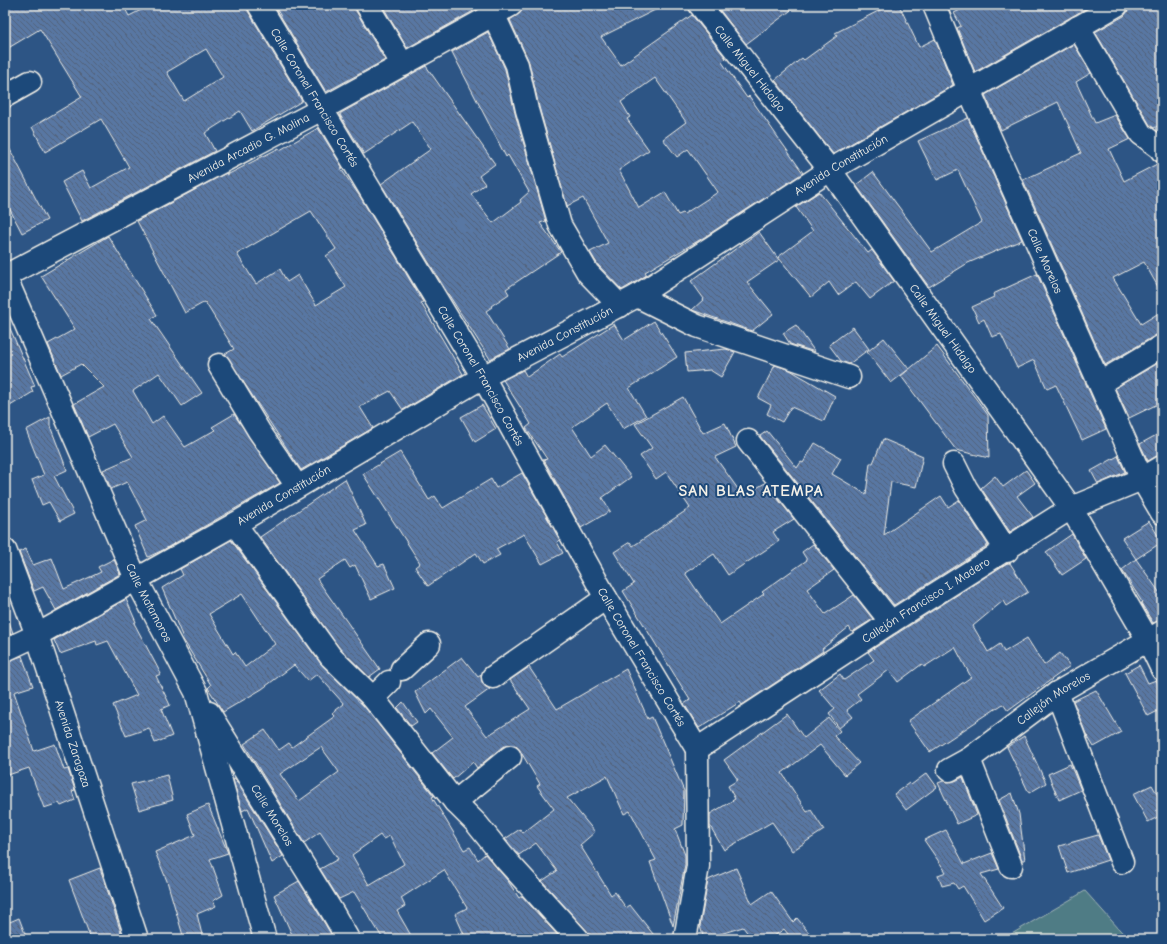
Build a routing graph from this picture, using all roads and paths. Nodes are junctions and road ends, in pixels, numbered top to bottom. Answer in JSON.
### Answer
{"nodes":[{"id":1,"x":259,"y":5,"type":"edge"},
{"id":2,"x":367,"y":5,"type":"edge"},
{"id":3,"x":700,"y":5,"type":"edge"},
{"id":4,"x":934,"y":5,"type":"edge"},
{"id":5,"x":1117,"y":5,"type":"edge"},
{"id":6,"x":498,"y":8,"type":"edge"},
{"id":7,"x":1087,"y":17,"type":"edge"},
{"id":8,"x":403,"y":65,"type":"junction"},
{"id":9,"x":30,"y":82,"type":"dead end"},
{"id":10,"x":969,"y":90,"type":"junction"},
{"id":11,"x":5,"y":96,"type":"edge"},
{"id":12,"x":322,"y":109,"type":"junction"},
{"id":13,"x":1162,"y":151,"type":"edge"},
{"id":14,"x":830,"y":170,"type":"junction"},
{"id":15,"x":5,"y":276,"type":"edge"},
{"id":16,"x":629,"y":301,"type":"junction"},
{"id":17,"x":1162,"y":346,"type":"edge"},
{"id":18,"x":219,"y":365,"type":"dead end"},
{"id":19,"x":849,"y":376,"type":"dead end"},
{"id":20,"x":483,"y":378,"type":"junction"},
{"id":21,"x":1100,"y":383,"type":"junction"},
{"id":22,"x":748,"y":441,"type":"dead end"},
{"id":23,"x":954,"y":464,"type":"dead end"},
{"id":24,"x":1162,"y":467,"type":"edge"},
{"id":25,"x":1142,"y":479,"type":"junction"},
{"id":26,"x":297,"y":486,"type":"junction"},
{"id":27,"x":1071,"y":508,"type":"junction"},
{"id":28,"x":1162,"y":514,"type":"edge"},
{"id":29,"x":236,"y":524,"type":"junction"},
{"id":30,"x":5,"y":550,"type":"edge"},
{"id":31,"x":1007,"y":550,"type":"junction"},
{"id":32,"x":136,"y":580,"type":"junction"},
{"id":33,"x":606,"y":598,"type":"junction"},
{"id":34,"x":891,"y":622,"type":"junction"},
{"id":35,"x":37,"y":635,"type":"junction"},
{"id":36,"x":1155,"y":636,"type":"edge"},
{"id":37,"x":429,"y":644,"type":"dead end"},
{"id":38,"x":5,"y":650,"type":"edge"},
{"id":39,"x":1162,"y":669,"type":"edge"},
{"id":40,"x":493,"y":677,"type":"dead end"},
{"id":41,"x":196,"y":692,"type":"junction"},
{"id":42,"x":1058,"y":693,"type":"junction"},
{"id":43,"x":373,"y":698,"type":"junction"},
{"id":44,"x":697,"y":748,"type":"junction"},
{"id":45,"x":510,"y":758,"type":"dead end"},
{"id":46,"x":969,"y":759,"type":"junction"},
{"id":47,"x":949,"y":770,"type":"dead end"},
{"id":48,"x":455,"y":802,"type":"junction"},
{"id":49,"x":1122,"y":862,"type":"dead end"},
{"id":50,"x":1011,"y":866,"type":"dead end"},
{"id":51,"x":136,"y":939,"type":"edge"},
{"id":52,"x":265,"y":939,"type":"edge"},
{"id":53,"x":348,"y":939,"type":"edge"},
{"id":54,"x":578,"y":939,"type":"edge"},
{"id":55,"x":685,"y":939,"type":"edge"}],
"edges":[{"from":1,"to":12,"type":"street","name":"Calle Coronel Francisco Cortés"},
{"from":2,"to":8,"type":"street"},
{"from":3,"to":14,"type":"street","name":"Calle Miguel Hidalgo"},
{"from":4,"to":10,"type":"street","name":"Calle Morelos"},
{"from":5,"to":7,"type":"street","name":"Avenida Constitución"},
{"from":6,"to":8,"type":"street","name":"Avenida Arcadio G. Molina"},
{"from":6,"to":16,"type":"street"},
{"from":7,"to":10,"type":"street","name":"Avenida Constitución"},
{"from":7,"to":13,"type":"street"},
{"from":8,"to":12,"type":"street","name":"Avenida Arcadio G. Molina"},
{"from":9,"to":11,"type":"street"},
{"from":10,"to":14,"type":"street","name":"Avenida Constitución"},
{"from":10,"to":21,"type":"street","name":"Calle Morelos"},
{"from":12,"to":15,"type":"street","name":"Avenida Arcadio G. Molina"},
{"from":12,"to":20,"type":"street","name":"Calle Coronel Francisco Cortés"},
{"from":14,"to":16,"type":"street","name":"Avenida Constitución"},
{"from":14,"to":27,"type":"street","name":"Calle Miguel Hidalgo"},
{"from":15,"to":32,"type":"street","name":"Calle Matamoros"},
{"from":16,"to":19,"type":"street"},
{"from":16,"to":20,"type":"street","name":"Avenida Constitución"},
{"from":17,"to":21,"type":"street"},
{"from":18,"to":26,"type":"street"},
{"from":20,"to":26,"type":"street","name":"Avenida Constitución"},
{"from":20,"to":33,"type":"street","name":"Calle Coronel Francisco Cortés"},
{"from":21,"to":25,"type":"street","name":"Calle Morelos"},
{"from":22,"to":34,"type":"street"},
{"from":23,"to":31,"type":"street"},
{"from":24,"to":25,"type":"street","name":"Callejón Francisco I. Madero"},
{"from":25,"to":27,"type":"street","name":"Callejón Francisco I. Madero"},
{"from":25,"to":28,"type":"street","name":"Calle Morelos"},
{"from":26,"to":29,"type":"street","name":"Avenida Constitución"},
{"from":27,"to":31,"type":"street","name":"Callejón Francisco I. Madero"},
{"from":27,"to":36,"type":"street","name":"Calle Miguel Hidalgo"},
{"from":29,"to":32,"type":"street","name":"Avenida Constitución"},
{"from":29,"to":43,"type":"street"},
{"from":30,"to":35,"type":"street","name":"Avenida Zaragoza"},
{"from":31,"to":34,"type":"street","name":"Callejón Francisco I. Madero"},
{"from":32,"to":35,"type":"street","name":"Avenida Constitución"},
{"from":32,"to":41,"type":"street","name":"Calle Matamoros"},
{"from":33,"to":40,"type":"street"},
{"from":33,"to":44,"type":"street","name":"Calle Coronel Francisco Cortés"},
{"from":34,"to":44,"type":"street","name":"Callejón Francisco I. Madero"},
{"from":35,"to":38,"type":"street","name":"Avenida Constitución"},
{"from":35,"to":51,"type":"street","name":"Avenida Zaragoza"},
{"from":36,"to":39,"type":"street","name":"Calle Miguel Hidalgo"},
{"from":36,"to":42,"type":"street","name":"Callejón Morelos"},
{"from":37,"to":43,"type":"street"},
{"from":41,"to":52,"type":"street","name":"Calle Matamoros"},
{"from":41,"to":53,"type":"street","name":"Calle Morelos"},
{"from":42,"to":46,"type":"street","name":"Callejón Morelos"},
{"from":42,"to":49,"type":"street"},
{"from":43,"to":48,"type":"street"},
{"from":44,"to":55,"type":"street"},
{"from":45,"to":48,"type":"street"},
{"from":46,"to":47,"type":"street","name":"Callejón Morelos"},
{"from":46,"to":50,"type":"street"},
{"from":48,"to":54,"type":"street"}]}
